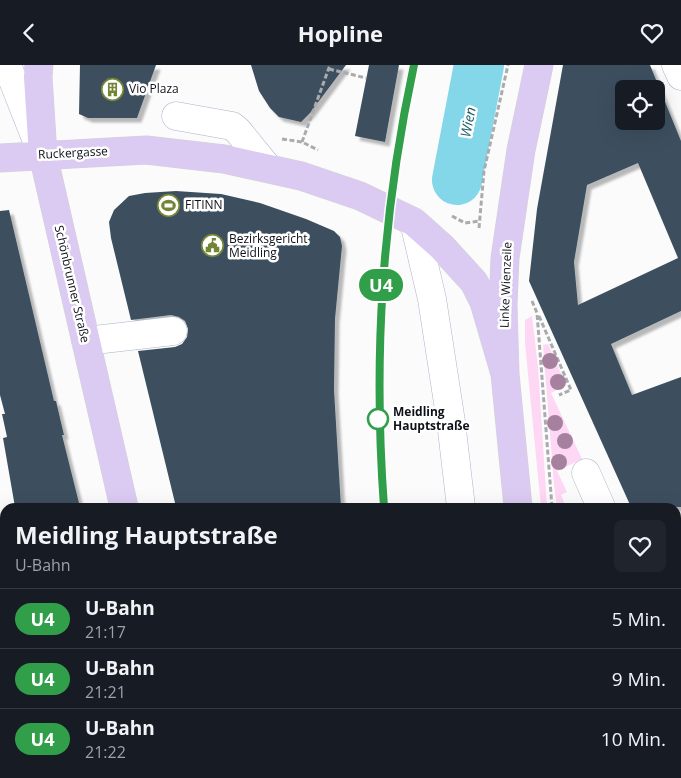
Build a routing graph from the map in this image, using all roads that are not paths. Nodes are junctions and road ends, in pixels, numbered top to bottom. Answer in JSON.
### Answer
{"nodes":[{"id":1,"x":7,"y":65,"type":"edge"},
{"id":2,"x":39,"y":65,"type":"edge"},
{"id":3,"x":539,"y":65,"type":"edge"},
{"id":4,"x":676,"y":65,"type":"edge"},
{"id":5,"x":681,"y":76,"type":"edge"},
{"id":6,"x":176,"y":116,"type":"dead end"},
{"id":7,"x":43,"y":155,"type":"junction"},
{"id":8,"x":0,"y":158,"type":"edge"},
{"id":9,"x":268,"y":168,"type":"junction"},
{"id":10,"x":414,"y":222,"type":"junction"},
{"id":11,"x":172,"y":331,"type":"dead end"},
{"id":12,"x":86,"y":341,"type":"junction"},
{"id":13,"x":505,"y":374,"type":"junction"},
{"id":14,"x":586,"y":473,"type":"dead end"},
{"id":15,"x":123,"y":503,"type":"edge"},
{"id":16,"x":461,"y":503,"type":"edge"},
{"id":17,"x":518,"y":503,"type":"edge"},
{"id":18,"x":599,"y":503,"type":"edge"}],
"edges":[{"from":1,"to":7,"type":"street","name":"Schönbrunner Straße"},
{"from":2,"to":7,"type":"main road"},
{"from":3,"to":13,"type":"main road","name":"Linke Wienzeile"},
{"from":4,"to":5,"type":"street"},
{"from":6,"to":9,"type":"street"},
{"from":7,"to":8,"type":"main road","name":"Ruckergasse"},
{"from":7,"to":9,"type":"main road","name":"Ruckergasse"},
{"from":7,"to":12,"type":"main road","name":"Schönbrunner Straße"},
{"from":9,"to":10,"type":"main road","name":"Ruckergasse"},
{"from":10,"to":13,"type":"main road","name":"Ruckergasse"},
{"from":10,"to":16,"type":"street"},
{"from":11,"to":12,"type":"street"},
{"from":12,"to":15,"type":"main road","name":"Schönbrunner Straße"},
{"from":13,"to":17,"type":"main road","name":"Linke Wienzeile"},
{"from":14,"to":18,"type":"street"}]}
